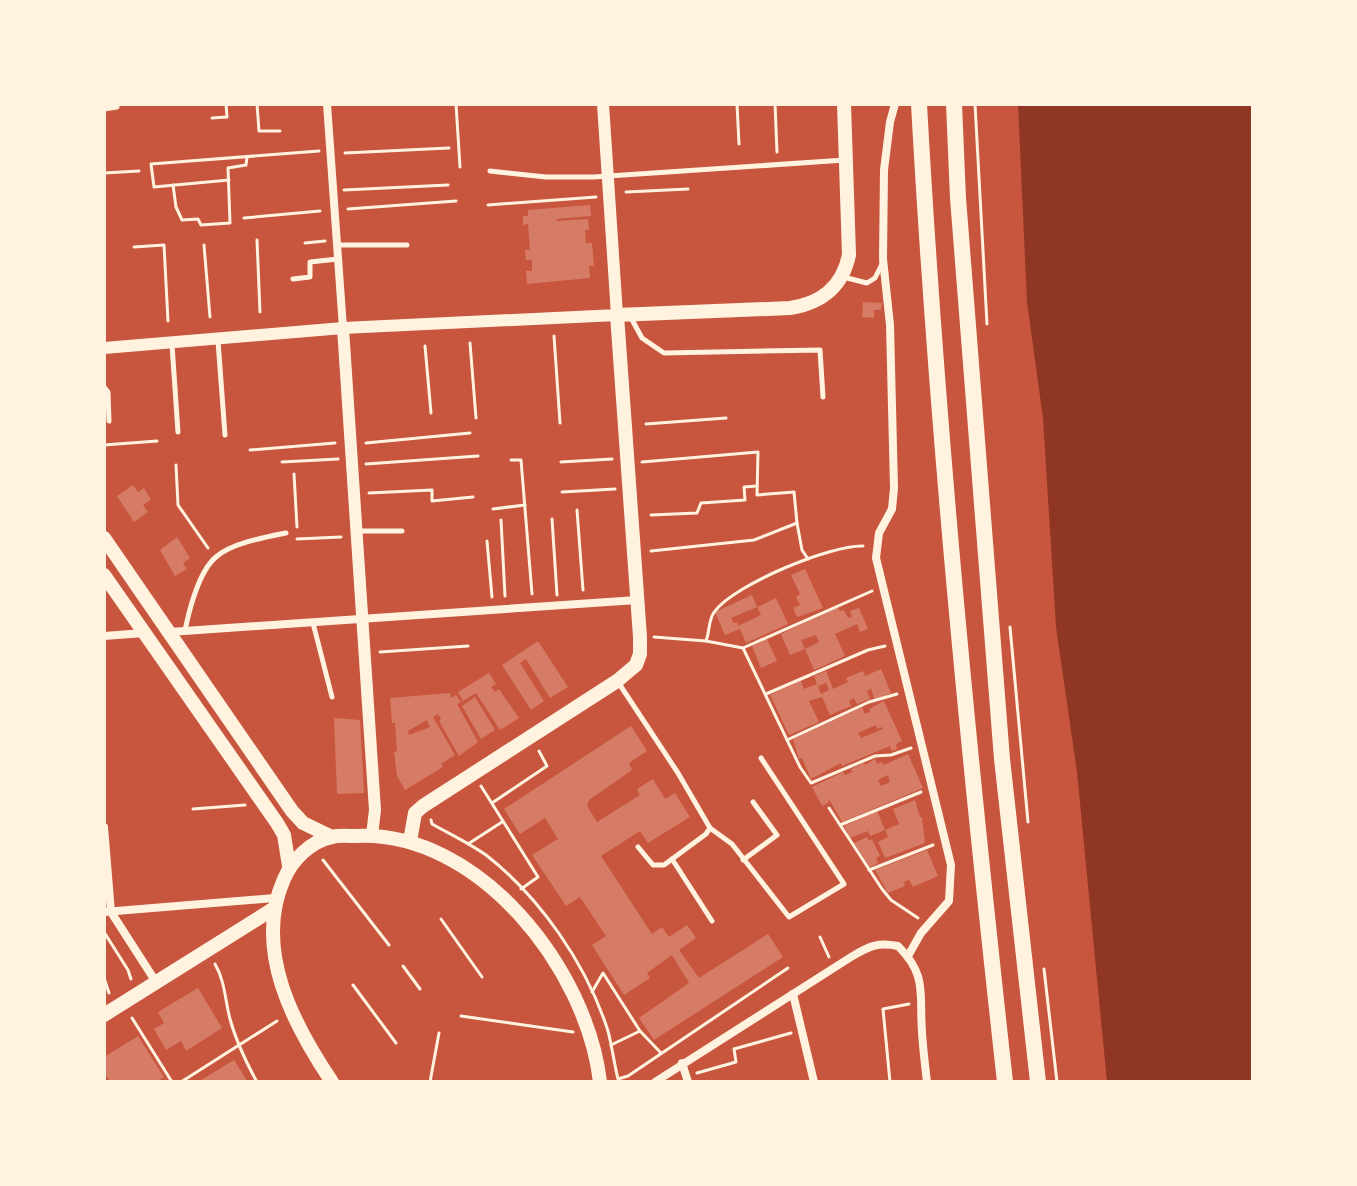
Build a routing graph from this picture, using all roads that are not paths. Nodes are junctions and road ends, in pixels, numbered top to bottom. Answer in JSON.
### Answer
{"nodes":[{"id":1,"x":327,"y":104,"type":"edge"},
{"id":2,"x":603,"y":104,"type":"edge"},
{"id":3,"x":844,"y":104,"type":"edge"},
{"id":4,"x":895,"y":104,"type":"edge"},
{"id":5,"x":919,"y":104,"type":"edge"},
{"id":6,"x":954,"y":104,"type":"edge"},
{"id":7,"x":117,"y":107,"type":"dead end"},
{"id":8,"x":104,"y":109,"type":"edge"},
{"id":9,"x":846,"y":160,"type":"junction"},
{"id":10,"x":490,"y":171,"type":"dead end"},
{"id":11,"x":608,"y":176,"type":"junction"},
{"id":12,"x":337,"y":243,"type":"junction"},
{"id":13,"x":407,"y":245,"type":"dead end"},
{"id":14,"x":338,"y":259,"type":"junction"},
{"id":15,"x":883,"y":259,"type":"junction"},
{"id":16,"x":293,"y":279,"type":"dead end"},
{"id":17,"x":838,"y":282,"type":"junction"},
{"id":18,"x":623,"y":315,"type":"junction"},
{"id":19,"x":343,"y":328,"type":"junction"},
{"id":20,"x":217,"y":339,"type":"junction"},
{"id":21,"x":172,"y":343,"type":"junction"},
{"id":22,"x":104,"y":348,"type":"edge"},
{"id":23,"x":104,"y":387,"type":"edge"},
{"id":24,"x":823,"y":397,"type":"dead end"},
{"id":25,"x":109,"y":421,"type":"dead end"},
{"id":26,"x":178,"y":432,"type":"dead end"},
{"id":27,"x":225,"y":435,"type":"dead end"},
{"id":28,"x":402,"y":531,"type":"dead end"},
{"id":29,"x":286,"y":533,"type":"road end"},
{"id":30,"x":357,"y":534,"type":"junction"},
{"id":31,"x":104,"y":538,"type":"edge"},
{"id":32,"x":104,"y":575,"type":"edge"},
{"id":33,"x":637,"y":600,"type":"junction"},
{"id":34,"x":363,"y":620,"type":"junction"},
{"id":35,"x":313,"y":623,"type":"junction"},
{"id":36,"x":178,"y":631,"type":"junction"},
{"id":37,"x":144,"y":633,"type":"junction"},
{"id":38,"x":104,"y":636,"type":"edge"},
{"id":39,"x":617,"y":681,"type":"junction"},
{"id":40,"x":332,"y":697,"type":"dead end"},
{"id":41,"x":761,"y":758,"type":"dead end"},
{"id":42,"x":753,"y":802,"type":"dead end"},
{"id":43,"x":104,"y":827,"type":"edge"},
{"id":44,"x":710,"y":828,"type":"junction"},
{"id":45,"x":372,"y":835,"type":"junction"},
{"id":46,"x":332,"y":837,"type":"junction"},
{"id":47,"x":410,"y":841,"type":"junction"},
{"id":48,"x":638,"y":847,"type":"dead end"},
{"id":49,"x":672,"y":859,"type":"junction"},
{"id":50,"x":743,"y":860,"type":"junction"},
{"id":51,"x":289,"y":866,"type":"junction"},
{"id":52,"x":274,"y":904,"type":"junction"},
{"id":53,"x":107,"y":912,"type":"edge"},
{"id":54,"x":712,"y":921,"type":"dead end"},
{"id":55,"x":908,"y":956,"type":"junction"},
{"id":56,"x":156,"y":982,"type":"junction"},
{"id":57,"x":793,"y":994,"type":"junction"},
{"id":58,"x":104,"y":1015,"type":"edge"},
{"id":59,"x":682,"y":1063,"type":"junction"},
{"id":60,"x":687,"y":1079,"type":"edge"},
{"id":61,"x":332,"y":1082,"type":"edge"},
{"id":62,"x":600,"y":1082,"type":"edge"},
{"id":63,"x":655,"y":1082,"type":"edge"},
{"id":64,"x":814,"y":1082,"type":"edge"},
{"id":65,"x":927,"y":1082,"type":"edge"},
{"id":66,"x":1005,"y":1082,"type":"edge"},
{"id":67,"x":1038,"y":1082,"type":"edge"}],
"edges":[{"from":1,"to":12,"type":"street"},
{"from":2,"to":11,"type":"street"},
{"from":3,"to":9,"type":"main road"},
{"from":4,"to":15,"type":"street"},
{"from":5,"to":66,"type":"highway"},
{"from":6,"to":67,"type":"highway"},
{"from":7,"to":8,"type":"lane"},
{"from":9,"to":11,"type":"lane"},
{"from":9,"to":17,"type":"main road"},
{"from":10,"to":11,"type":"lane"},
{"from":11,"to":18,"type":"street"},
{"from":12,"to":13,"type":"lane"},
{"from":12,"to":14,"type":"street"},
{"from":14,"to":16,"type":"lane"},
{"from":14,"to":19,"type":"street"},
{"from":15,"to":17,"type":"lane"},
{"from":15,"to":55,"type":"street"},
{"from":17,"to":18,"type":"main road"},
{"from":18,"to":19,"type":"street"},
{"from":18,"to":24,"type":"lane"},
{"from":18,"to":33,"type":"main road"},
{"from":19,"to":20,"type":"street"},
{"from":19,"to":30,"type":"street"},
{"from":20,"to":21,"type":"street"},
{"from":20,"to":27,"type":"lane"},
{"from":21,"to":22,"type":"street"},
{"from":21,"to":26,"type":"lane"},
{"from":23,"to":25,"type":"lane"},
{"from":28,"to":30,"type":"lane"},
{"from":29,"to":36,"type":"lane"},
{"from":30,"to":34,"type":"street"},
{"from":31,"to":36,"type":"main road"},
{"from":32,"to":37,"type":"main road"},
{"from":33,"to":34,"type":"street"},
{"from":33,"to":39,"type":"main road"},
{"from":34,"to":35,"type":"street"},
{"from":34,"to":45,"type":"street"},
{"from":35,"to":36,"type":"street"},
{"from":35,"to":40,"type":"lane"},
{"from":36,"to":46,"type":"main road"},
{"from":37,"to":38,"type":"street"},
{"from":37,"to":51,"type":"main road"},
{"from":39,"to":44,"type":"lane"},
{"from":39,"to":47,"type":"main road"},
{"from":41,"to":50,"type":"lane"},
{"from":42,"to":50,"type":"lane"},
{"from":43,"to":53,"type":"street"},
{"from":44,"to":49,"type":"lane"},
{"from":44,"to":50,"type":"lane"},
{"from":45,"to":46,"type":"main road"},
{"from":45,"to":47,"type":"main road"},
{"from":46,"to":51,"type":"main road"},
{"from":47,"to":62,"type":"main road"},
{"from":48,"to":49,"type":"lane"},
{"from":49,"to":54,"type":"lane"},
{"from":51,"to":52,"type":"main road"},
{"from":52,"to":53,"type":"street"},
{"from":52,"to":56,"type":"main road"},
{"from":52,"to":61,"type":"main road"},
{"from":53,"to":56,"type":"street"},
{"from":55,"to":57,"type":"street"},
{"from":55,"to":65,"type":"street"},
{"from":56,"to":58,"type":"main road"},
{"from":57,"to":59,"type":"street"},
{"from":57,"to":64,"type":"street"},
{"from":59,"to":60,"type":"street"},
{"from":59,"to":63,"type":"street"}]}
